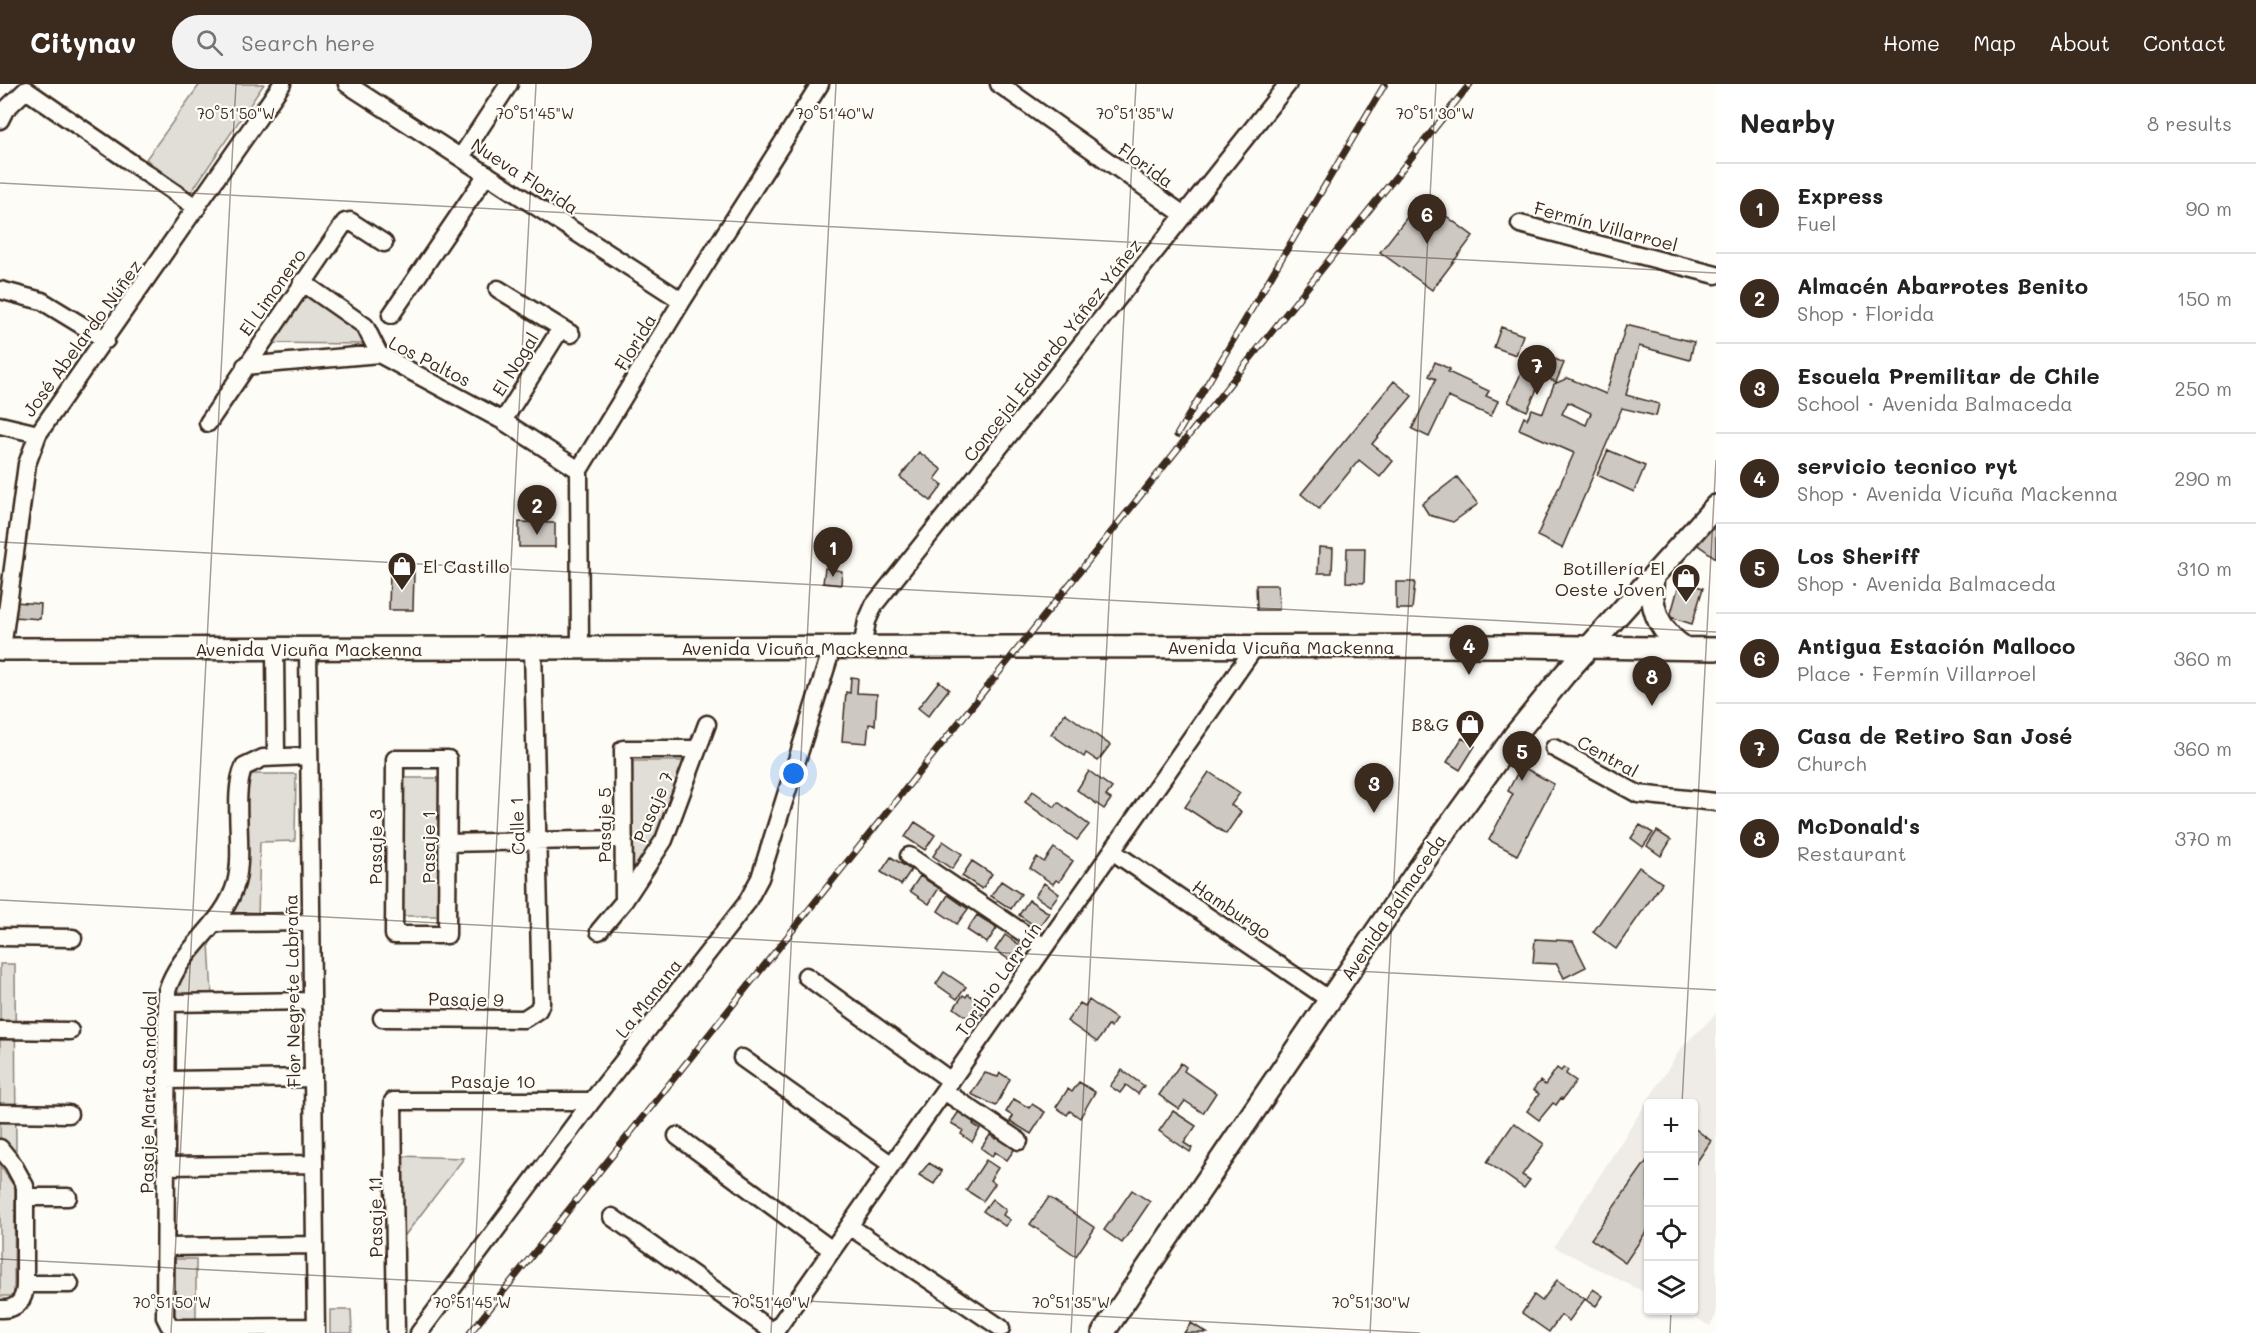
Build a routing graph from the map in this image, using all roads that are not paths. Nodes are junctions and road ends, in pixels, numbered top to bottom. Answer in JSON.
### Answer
{"nodes":[{"id":1,"x":282,"y":84,"type":"edge"},
{"id":2,"x":346,"y":84,"type":"edge"},
{"id":3,"x":509,"y":84,"type":"edge"},
{"id":4,"x":820,"y":84,"type":"edge"},
{"id":5,"x":999,"y":84,"type":"edge"},
{"id":6,"x":1288,"y":84,"type":"edge"},
{"id":7,"x":2,"y":115,"type":"edge"},
{"id":8,"x":460,"y":158,"type":"junction"},
{"id":9,"x":487,"y":174,"type":"junction"},
{"id":10,"x":197,"y":208,"type":"junction"},
{"id":11,"x":1184,"y":215,"type":"junction"},
{"id":12,"x":1520,"y":224,"type":"dead end"},
{"id":13,"x":384,"y":243,"type":"dead end"},
{"id":14,"x":1716,"y":275,"type":"edge"},
{"id":15,"x":302,"y":282,"type":"junction"},
{"id":16,"x":0,"y":290,"type":"edge"},
{"id":17,"x":498,"y":290,"type":"dead end"},
{"id":18,"x":682,"y":301,"type":"junction"},
{"id":19,"x":391,"y":315,"type":"dead end"},
{"id":20,"x":106,"y":340,"type":"junction"},
{"id":21,"x":379,"y":354,"type":"junction"},
{"id":22,"x":245,"y":366,"type":"junction"},
{"id":23,"x":503,"y":421,"type":"junction"},
{"id":24,"x":208,"y":423,"type":"dead end"},
{"id":25,"x":0,"y":425,"type":"edge"},
{"id":26,"x":38,"y":434,"type":"junction"},
{"id":27,"x":579,"y":470,"type":"junction"},
{"id":28,"x":1716,"y":506,"type":"edge"},
{"id":29,"x":1653,"y":576,"type":"junction"},
{"id":30,"x":1590,"y":646,"type":"junction"},
{"id":31,"x":1255,"y":647,"type":"junction"},
{"id":32,"x":1683,"y":647,"type":"junction"},
{"id":33,"x":533,"y":648,"type":"junction"},
{"id":34,"x":580,"y":648,"type":"junction"},
{"id":35,"x":832,"y":648,"type":"junction"},
{"id":36,"x":862,"y":648,"type":"junction"},
{"id":37,"x":275,"y":649,"type":"junction"},
{"id":38,"x":308,"y":649,"type":"junction"},
{"id":39,"x":1716,"y":649,"type":"edge"},
{"id":40,"x":1,"y":650,"type":"edge"},
{"id":41,"x":706,"y":724,"type":"dead end"},
{"id":42,"x":1554,"y":748,"type":"dead end"},
{"id":43,"x":697,"y":749,"type":"junction"},
{"id":44,"x":276,"y":756,"type":"junction"},
{"id":45,"x":308,"y":756,"type":"junction"},
{"id":46,"x":448,"y":759,"type":"joint"},
{"id":47,"x":1716,"y":802,"type":"edge"},
{"id":48,"x":624,"y":839,"type":"junction"},
{"id":49,"x":537,"y":841,"type":"junction"},
{"id":50,"x":447,"y":843,"type":"junction"},
{"id":51,"x":1112,"y":851,"type":"junction"},
{"id":52,"x":909,"y":856,"type":"dead end"},
{"id":53,"x":624,"y":901,"type":"junction"},
{"id":54,"x":310,"y":922,"type":"junction"},
{"id":55,"x":215,"y":923,"type":"junction"},
{"id":56,"x":599,"y":930,"type":"dead end"},
{"id":57,"x":447,"y":935,"type":"joint"},
{"id":58,"x":0,"y":937,"type":"edge"},
{"id":59,"x":73,"y":938,"type":"dead end"},
{"id":60,"x":1044,"y":947,"type":"junction"},
{"id":61,"x":806,"y":976,"type":"dead end"},
{"id":62,"x":1330,"y":1000,"type":"junction"},
{"id":63,"x":312,"y":1001,"type":"junction"},
{"id":64,"x":166,"y":1003,"type":"junction"},
{"id":65,"x":541,"y":1003,"type":"joint"},
{"id":66,"x":382,"y":1018,"type":"dead end"},
{"id":67,"x":0,"y":1030,"type":"edge"},
{"id":68,"x":70,"y":1030,"type":"dead end"},
{"id":69,"x":742,"y":1058,"type":"dead end"},
{"id":70,"x":312,"y":1078,"type":"junction"},
{"id":71,"x":166,"y":1080,"type":"junction"},
{"id":72,"x":947,"y":1086,"type":"junction"},
{"id":73,"x":393,"y":1101,"type":"joint"},
{"id":74,"x":592,"y":1101,"type":"junction"},
{"id":75,"x":0,"y":1113,"type":"edge"},
{"id":76,"x":69,"y":1114,"type":"dead end"},
{"id":77,"x":677,"y":1136,"type":"dead end"},
{"id":78,"x":1019,"y":1141,"type":"dead end"},
{"id":79,"x":0,"y":1149,"type":"edge"},
{"id":80,"x":314,"y":1164,"type":"junction"},
{"id":81,"x":166,"y":1166,"type":"junction"},
{"id":82,"x":891,"y":1166,"type":"junction"},
{"id":83,"x":25,"y":1197,"type":"junction"},
{"id":84,"x":68,"y":1197,"type":"dead end"},
{"id":85,"x":612,"y":1217,"type":"dead end"},
{"id":86,"x":849,"y":1226,"type":"junction"},
{"id":87,"x":315,"y":1245,"type":"junction"},
{"id":88,"x":166,"y":1247,"type":"junction"},
{"id":89,"x":832,"y":1250,"type":"junction"},
{"id":90,"x":25,"y":1284,"type":"junction"},
{"id":91,"x":70,"y":1284,"type":"dead end"},
{"id":92,"x":0,"y":1309,"type":"edge"},
{"id":93,"x":1001,"y":1328,"type":"dead end"},
{"id":94,"x":316,"y":1330,"type":"edge"},
{"id":95,"x":396,"y":1333,"type":"edge"},
{"id":96,"x":419,"y":1333,"type":"edge"},
{"id":97,"x":774,"y":1333,"type":"edge"},
{"id":98,"x":1103,"y":1333,"type":"edge"}],
"edges":[{"from":1,"to":10,"type":"street","name":"José Abelardo Núñez"},
{"from":2,"to":8,"type":"street","name":"Nueva Florida"},
{"from":3,"to":8,"type":"street"},
{"from":4,"to":18,"type":"street","name":"Florida"},
{"from":5,"to":11,"type":"street","name":"Florida"},
{"from":6,"to":11,"type":"street","name":"Concejal Eduardo Yáñez Yáñez"},
{"from":7,"to":10,"type":"street"},
{"from":8,"to":9,"type":"street","name":"Nueva Florida"},
{"from":9,"to":18,"type":"street","name":"Nueva Florida"},
{"from":9,"to":19,"type":"street"},
{"from":10,"to":20,"type":"street","name":"José Abelardo Núñez"},
{"from":11,"to":36,"type":"street","name":"Concejal Eduardo Yáñez Yáñez"},
{"from":12,"to":14,"type":"street","name":"Fermín Villarroel"},
{"from":13,"to":15,"type":"street","name":"El Limonero"},
{"from":15,"to":21,"type":"street"},
{"from":15,"to":22,"type":"street","name":"El Limonero"},
{"from":16,"to":20,"type":"street"},
{"from":17,"to":23,"type":"street","name":"El Nogal"},
{"from":18,"to":27,"type":"street","name":"Florida"},
{"from":20,"to":26,"type":"street","name":"José Abelardo Núñez"},
{"from":21,"to":22,"type":"street","name":"Los Paltos"},
{"from":21,"to":23,"type":"street","name":"Los Paltos"},
{"from":22,"to":24,"type":"street","name":"El Limonero"},
{"from":23,"to":27,"type":"street","name":"Los Paltos"},
{"from":25,"to":26,"type":"street"},
{"from":26,"to":40,"type":"street","name":"José Abelardo Núñez"},
{"from":27,"to":34,"type":"street"},
{"from":28,"to":29,"type":"main road","name":"Avenida Balmaceda"},
{"from":29,"to":30,"type":"main road","name":"Avenida Balmaceda"},
{"from":29,"to":32,"type":"main road"},
{"from":30,"to":31,"type":"main road","name":"Avenida Vicuña Mackenna"},
{"from":30,"to":32,"type":"main road","name":"Avenida Vicuña Mackenna"},
{"from":30,"to":62,"type":"main road","name":"Avenida Balmaceda"},
{"from":31,"to":36,"type":"main road","name":"Avenida Vicuña Mackenna"},
{"from":31,"to":51,"type":"street","name":"Toribio Larraín"},
{"from":32,"to":39,"type":"main road","name":"Avenida Vicuña Mackenna"},
{"from":33,"to":34,"type":"main road","name":"Avenida Vicuña Mackenna"},
{"from":33,"to":38,"type":"main road","name":"Avenida Vicuña Mackenna"},
{"from":33,"to":49,"type":"street","name":"Calle 1"},
{"from":34,"to":35,"type":"main road","name":"Avenida Vicuña Mackenna"},
{"from":35,"to":36,"type":"main road","name":"Avenida Vicuña Mackenna"},
{"from":35,"to":74,"type":"street","name":"La Manana"},
{"from":37,"to":38,"type":"main road","name":"Avenida Vicuña Mackenna"},
{"from":37,"to":40,"type":"main road","name":"Avenida Vicuña Mackenna"},
{"from":37,"to":44,"type":"street"},
{"from":38,"to":45,"type":"street","name":"Flor Negrete Labraña"},
{"from":41,"to":43,"type":"street","name":"Pasaje 7"},
{"from":42,"to":47,"type":"street","name":"Central"},
{"from":43,"to":48,"type":"street","name":"Pasaje 5"},
{"from":43,"to":53,"type":"street","name":"Pasaje 7"},
{"from":44,"to":45,"type":"street"},
{"from":44,"to":55,"type":"street","name":"Pasaje Marta Sandoval"},
{"from":45,"to":54,"type":"street","name":"Flor Negrete Labraña"},
{"from":46,"to":50,"type":"street","name":"Pasaje 1"},
{"from":46,"to":57,"type":"street","name":"Pasaje 3"},
{"from":48,"to":49,"type":"street"},
{"from":48,"to":53,"type":"street","name":"Pasaje 5"},
{"from":49,"to":50,"type":"street"},
{"from":49,"to":65,"type":"street","name":"Calle 1"},
{"from":50,"to":57,"type":"street","name":"Pasaje 1"},
{"from":51,"to":60,"type":"street","name":"Toribio Larraín"},
{"from":51,"to":62,"type":"street","name":"Hamburgo"},
{"from":52,"to":60,"type":"street"},
{"from":53,"to":56,"type":"street","name":"Pasaje 7"},
{"from":54,"to":55,"type":"street"},
{"from":54,"to":63,"type":"street","name":"Flor Negrete Labraña"},
{"from":55,"to":64,"type":"street","name":"Pasaje Marta Sandoval"},
{"from":58,"to":59,"type":"street"},
{"from":60,"to":72,"type":"street","name":"Toribio Larraín"},
{"from":61,"to":72,"type":"street"},
{"from":62,"to":98,"type":"main road","name":"Avenida Balmaceda"},
{"from":63,"to":64,"type":"street"},
{"from":63,"to":70,"type":"street","name":"Flor Negrete Labraña"},
{"from":64,"to":71,"type":"street","name":"Pasaje Marta Sandoval"},
{"from":65,"to":66,"type":"street","name":"Pasaje 9"},
{"from":67,"to":68,"type":"street"},
{"from":69,"to":82,"type":"street"},
{"from":70,"to":71,"type":"street"},
{"from":70,"to":80,"type":"street","name":"Flor Negrete Labraña"},
{"from":71,"to":81,"type":"street","name":"Pasaje Marta Sandoval"},
{"from":72,"to":78,"type":"street"},
{"from":72,"to":82,"type":"street","name":"Toribio Larraín"},
{"from":73,"to":74,"type":"street","name":"Pasaje 10"},
{"from":73,"to":95,"type":"street","name":"Pasaje 11"},
{"from":74,"to":96,"type":"street","name":"La Manana"},
{"from":75,"to":76,"type":"street"},
{"from":77,"to":89,"type":"street"},
{"from":79,"to":83,"type":"street"},
{"from":80,"to":81,"type":"street"},
{"from":80,"to":87,"type":"street","name":"Flor Negrete Labraña"},
{"from":81,"to":88,"type":"street","name":"Pasaje Marta Sandoval"},
{"from":82,"to":86,"type":"street","name":"Toribio Larraín"},
{"from":83,"to":84,"type":"street"},
{"from":83,"to":90,"type":"street"},
{"from":85,"to":97,"type":"street"},
{"from":86,"to":89,"type":"street","name":"Toribio Larraín"},
{"from":86,"to":93,"type":"street"},
{"from":87,"to":88,"type":"street"},
{"from":87,"to":94,"type":"street","name":"Flor Negrete Labraña"},
{"from":88,"to":94,"type":"street","name":"Pasaje Marta Sandoval"},
{"from":89,"to":97,"type":"street","name":"Toribio Larraín"},
{"from":90,"to":91,"type":"street"},
{"from":90,"to":92,"type":"street"}]}
